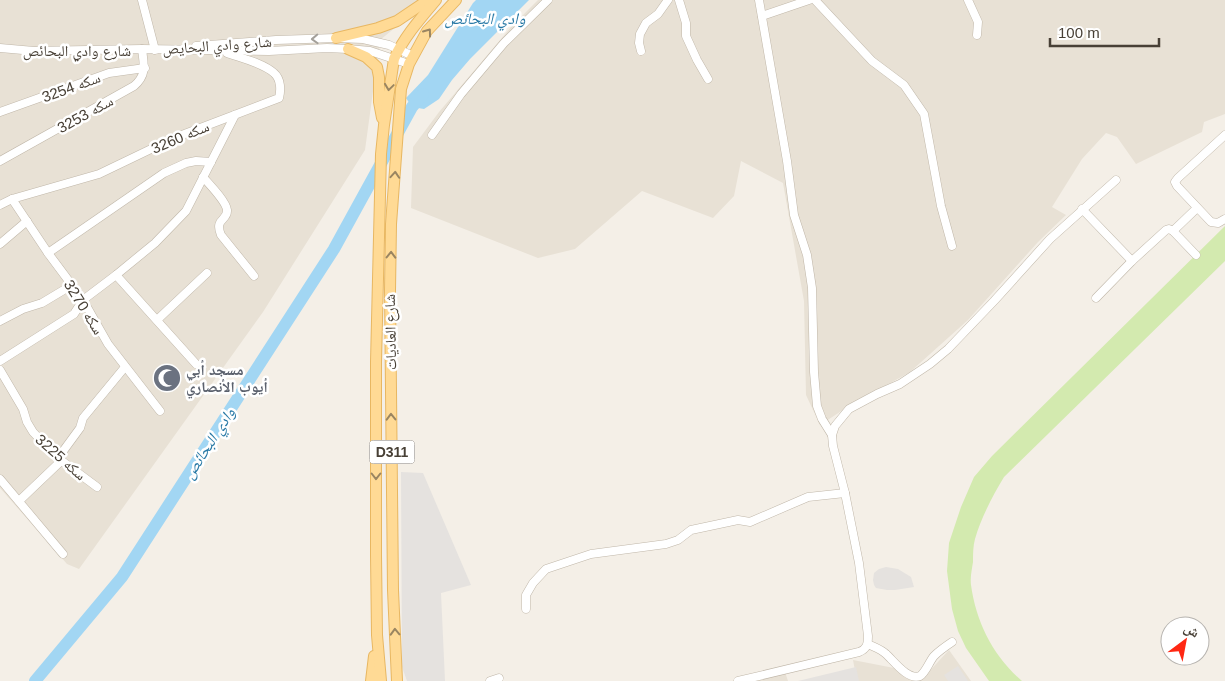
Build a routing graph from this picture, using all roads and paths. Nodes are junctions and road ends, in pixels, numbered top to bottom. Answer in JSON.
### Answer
{"nodes":[{"id":1,"x":142,"y":0,"type":"edge"},
{"id":2,"x":428,"y":0,"type":"edge"},
{"id":3,"x":436,"y":0,"type":"edge"},
{"id":4,"x":456,"y":0,"type":"edge"},
{"id":5,"x":548,"y":0,"type":"edge"},
{"id":6,"x":668,"y":0,"type":"edge"},
{"id":7,"x":679,"y":0,"type":"edge"},
{"id":8,"x":759,"y":0,"type":"edge"},
{"id":9,"x":810,"y":0,"type":"edge"},
{"id":10,"x":815,"y":0,"type":"edge"},
{"id":11,"x":968,"y":0,"type":"edge"},
{"id":12,"x":762,"y":16,"type":"junction"},
{"id":13,"x":977,"y":35,"type":"dead end"},
{"id":14,"x":336,"y":38,"type":"junction"},
{"id":15,"x":0,"y":48,"type":"edge"},
{"id":16,"x":348,"y":49,"type":"junction"},
{"id":17,"x":142,"y":50,"type":"junction"},
{"id":18,"x":155,"y":50,"type":"junction"},
{"id":19,"x":220,"y":50,"type":"junction"},
{"id":20,"x":641,"y":51,"type":"dead end"},
{"id":21,"x":396,"y":54,"type":"junction"},
{"id":22,"x":411,"y":60,"type":"junction"},
{"id":23,"x":145,"y":68,"type":"junction"},
{"id":24,"x":708,"y":79,"type":"dead end"},
{"id":25,"x":0,"y":112,"type":"edge"},
{"id":26,"x":235,"y":115,"type":"junction"},
{"id":27,"x":384,"y":126,"type":"junction"},
{"id":28,"x":432,"y":135,"type":"dead end"},
{"id":29,"x":1225,"y":135,"type":"edge"},
{"id":30,"x":0,"y":161,"type":"edge"},
{"id":31,"x":211,"y":162,"type":"junction"},
{"id":32,"x":203,"y":177,"type":"junction"},
{"id":33,"x":1116,"y":180,"type":"dead end"},
{"id":34,"x":12,"y":199,"type":"junction"},
{"id":35,"x":0,"y":206,"type":"edge"},
{"id":36,"x":1197,"y":208,"type":"junction"},
{"id":37,"x":1082,"y":209,"type":"junction"},
{"id":38,"x":1225,"y":219,"type":"edge"},
{"id":39,"x":27,"y":221,"type":"junction"},
{"id":40,"x":1173,"y":231,"type":"junction"},
{"id":41,"x":0,"y":244,"type":"edge"},
{"id":42,"x":952,"y":246,"type":"dead end"},
{"id":43,"x":48,"y":253,"type":"junction"},
{"id":44,"x":1196,"y":255,"type":"dead end"},
{"id":45,"x":1132,"y":261,"type":"junction"},
{"id":46,"x":207,"y":273,"type":"dead end"},
{"id":47,"x":116,"y":276,"type":"junction"},
{"id":48,"x":254,"y":276,"type":"dead end"},
{"id":49,"x":72,"y":285,"type":"junction"},
{"id":50,"x":1096,"y":298,"type":"dead end"},
{"id":51,"x":83,"y":300,"type":"junction"},
{"id":52,"x":157,"y":320,"type":"junction"},
{"id":53,"x":0,"y":321,"type":"edge"},
{"id":54,"x":0,"y":361,"type":"edge"},
{"id":55,"x":196,"y":364,"type":"dead end"},
{"id":56,"x":125,"y":367,"type":"junction"},
{"id":57,"x":0,"y":370,"type":"edge"},
{"id":58,"x":160,"y":411,"type":"dead end"},
{"id":59,"x":832,"y":436,"type":"junction"},
{"id":60,"x":59,"y":459,"type":"junction"},
{"id":61,"x":0,"y":479,"type":"edge"},
{"id":62,"x":97,"y":487,"type":"dead end"},
{"id":63,"x":845,"y":493,"type":"junction"},
{"id":64,"x":19,"y":502,"type":"junction"},
{"id":65,"x":63,"y":554,"type":"dead end"},
{"id":66,"x":526,"y":610,"type":"dead end"},
{"id":67,"x":377,"y":635,"type":"junction"},
{"id":68,"x":952,"y":642,"type":"dead end"},
{"id":69,"x":868,"y":644,"type":"junction"},
{"id":70,"x":396,"y":662,"type":"junction"},
{"id":71,"x":499,"y":678,"type":"dead end"},
{"id":72,"x":371,"y":681,"type":"edge"},
{"id":73,"x":381,"y":681,"type":"edge"},
{"id":74,"x":397,"y":681,"type":"edge"},
{"id":75,"x":403,"y":681,"type":"edge"},
{"id":76,"x":490,"y":681,"type":"edge"},
{"id":77,"x":738,"y":681,"type":"edge"}],
"edges":[{"from":1,"to":18,"type":"street"},
{"from":2,"to":14,"type":"main road"},
{"from":3,"to":21,"type":"main road","name":"شارع العاديات","number":"D311"},
{"from":22,"to":4,"type":"main road","name":"شارع العاديات","number":"D311","one_way":true},
{"from":5,"to":28,"type":"street"},
{"from":6,"to":20,"type":"street"},
{"from":7,"to":24,"type":"street"},
{"from":8,"to":12,"type":"street"},
{"from":9,"to":12,"type":"street"},
{"from":10,"to":42,"type":"street"},
{"from":11,"to":13,"type":"street"},
{"from":12,"to":59,"type":"street"},
{"from":14,"to":18,"type":"street","name":"شارع وادي البحايص","one_way":true},
{"from":14,"to":21,"type":"street","name":"شارع وادي البحايص"},
{"from":15,"to":17,"type":"street","name":"شارع وادي البحائص"},
{"from":16,"to":19,"type":"street","name":"شارع وادي البحايص"},
{"from":16,"to":21,"type":"street","name":"شارع وادي البحايص"},
{"from":16,"to":27,"type":"main road"},
{"from":17,"to":18,"type":"street","name":"شارع وادي البحائص"},
{"from":17,"to":23,"type":"street"},
{"from":18,"to":19,"type":"street","name":"شارع وادي البحايص"},
{"from":19,"to":26,"type":"street","name":"سكه 3260"},
{"from":21,"to":22,"type":"street","name":"شارع وادي البحايص"},
{"from":21,"to":27,"type":"main road","name":"شارع العاديات","number":"D311","one_way":true},
{"from":70,"to":22,"type":"main road","name":"شارع العاديات","number":"D311","one_way":true},
{"from":23,"to":25,"type":"street","name":"سكه 3254"},
{"from":23,"to":30,"type":"street","name":"سكه 3253"},
{"from":26,"to":31,"type":"street"},
{"from":26,"to":34,"type":"street","name":"سكه 3260"},
{"from":27,"to":67,"type":"main road","name":"شارع العاديات","number":"D311","one_way":true},
{"from":29,"to":36,"type":"street"},
{"from":31,"to":32,"type":"street"},
{"from":31,"to":43,"type":"street"},
{"from":32,"to":47,"type":"street"},
{"from":32,"to":48,"type":"street"},
{"from":33,"to":37,"type":"street"},
{"from":34,"to":35,"type":"street","name":"سكه 3260"},
{"from":34,"to":39,"type":"street","name":"سكه 3270"},
{"from":36,"to":38,"type":"street"},
{"from":36,"to":40,"type":"street"},
{"from":37,"to":45,"type":"street"},
{"from":37,"to":59,"type":"street"},
{"from":39,"to":41,"type":"street"},
{"from":39,"to":43,"type":"street","name":"سكه 3270"},
{"from":40,"to":44,"type":"street"},
{"from":40,"to":45,"type":"street"},
{"from":43,"to":49,"type":"street","name":"سكه 3270"},
{"from":45,"to":50,"type":"street"},
{"from":46,"to":52,"type":"street"},
{"from":47,"to":51,"type":"street"},
{"from":47,"to":52,"type":"street"},
{"from":49,"to":51,"type":"street","name":"سكه 3270"},
{"from":49,"to":53,"type":"street"},
{"from":51,"to":54,"type":"street"},
{"from":51,"to":56,"type":"street","name":"سكه 3270"},
{"from":52,"to":55,"type":"street"},
{"from":56,"to":58,"type":"street","name":"سكه 3270"},
{"from":56,"to":60,"type":"street"},
{"from":57,"to":60,"type":"street","name":"سكه 3225"},
{"from":59,"to":63,"type":"street"},
{"from":60,"to":62,"type":"street","name":"سكه 3225"},
{"from":60,"to":64,"type":"street"},
{"from":61,"to":64,"type":"street"},
{"from":63,"to":66,"type":"street"},
{"from":63,"to":69,"type":"street"},
{"from":64,"to":65,"type":"street"},
{"from":67,"to":72,"type":"main road"},
{"from":67,"to":73,"type":"main road","name":"شارع العاديات","number":"D311"},
{"from":68,"to":69,"type":"street"},
{"from":69,"to":77,"type":"street"},
{"from":70,"to":74,"type":"main road","name":"شارع العاديات","number":"D311"},
{"from":70,"to":75,"type":"main road"},
{"from":71,"to":76,"type":"street"}]}
